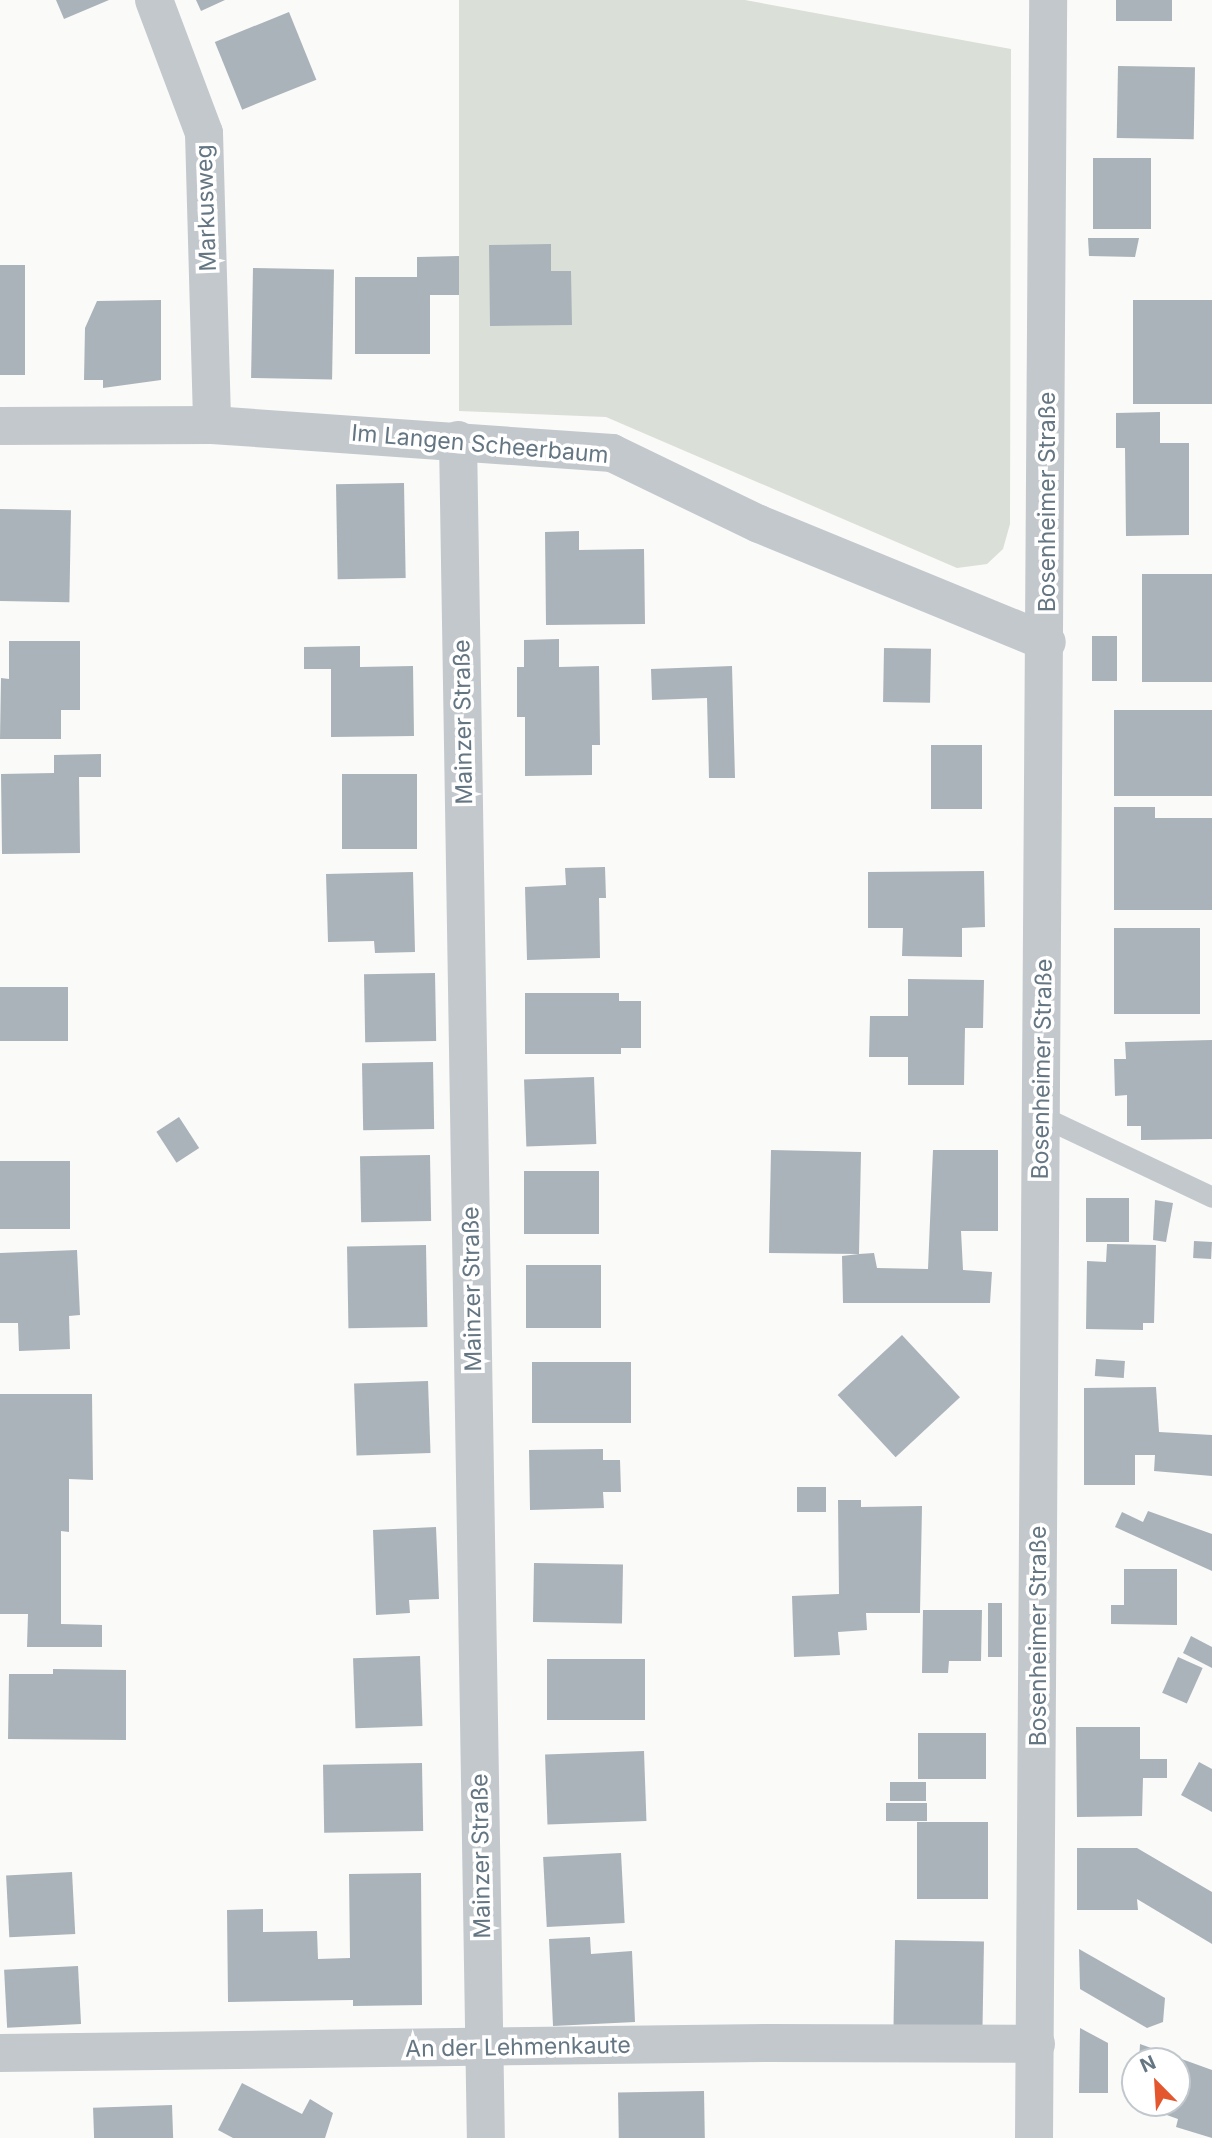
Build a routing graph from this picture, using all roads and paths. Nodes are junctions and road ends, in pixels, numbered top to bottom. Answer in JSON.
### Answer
{"nodes":[{"id":1,"x":154,"y":0,"type":"edge"},
{"id":2,"x":1048,"y":0,"type":"edge"},
{"id":3,"x":212,"y":425,"type":"junction"},
{"id":4,"x":0,"y":426,"type":"edge"},
{"id":5,"x":458,"y":440,"type":"junction"},
{"id":6,"x":1047,"y":642,"type":"junction"},
{"id":7,"x":1041,"y":1116,"type":"junction"},
{"id":8,"x":1212,"y":1197,"type":"edge"},
{"id":9,"x":1036,"y":2044,"type":"junction"},
{"id":10,"x":484,"y":2048,"type":"junction"},
{"id":11,"x":0,"y":2053,"type":"edge"},
{"id":12,"x":486,"y":2138,"type":"edge"},
{"id":13,"x":1034,"y":2138,"type":"edge"}],
"edges":[{"from":1,"to":3,"type":"street","name":"Markusweg"},
{"from":2,"to":6,"type":"street","name":"Bosenheimer Straße"},
{"from":3,"to":4,"type":"street","name":"Im Langen Scheerbaum"},
{"from":3,"to":5,"type":"street","name":"Im Langen Scheerbaum"},
{"from":5,"to":6,"type":"street","name":"Im Langen Scheerbaum"},
{"from":5,"to":10,"type":"street","name":"Mainzer Straße"},
{"from":6,"to":7,"type":"street","name":"Bosenheimer Straße"},
{"from":7,"to":8,"type":"lane"},
{"from":7,"to":9,"type":"street","name":"Bosenheimer Straße"},
{"from":9,"to":10,"type":"street","name":"An der Lehmenkaute"},
{"from":9,"to":13,"type":"street","name":"Bosenheimer Straße"},
{"from":10,"to":11,"type":"street","name":"An der Lehmenkaute"},
{"from":10,"to":12,"type":"street","name":"Mainzer Straße"}]}
